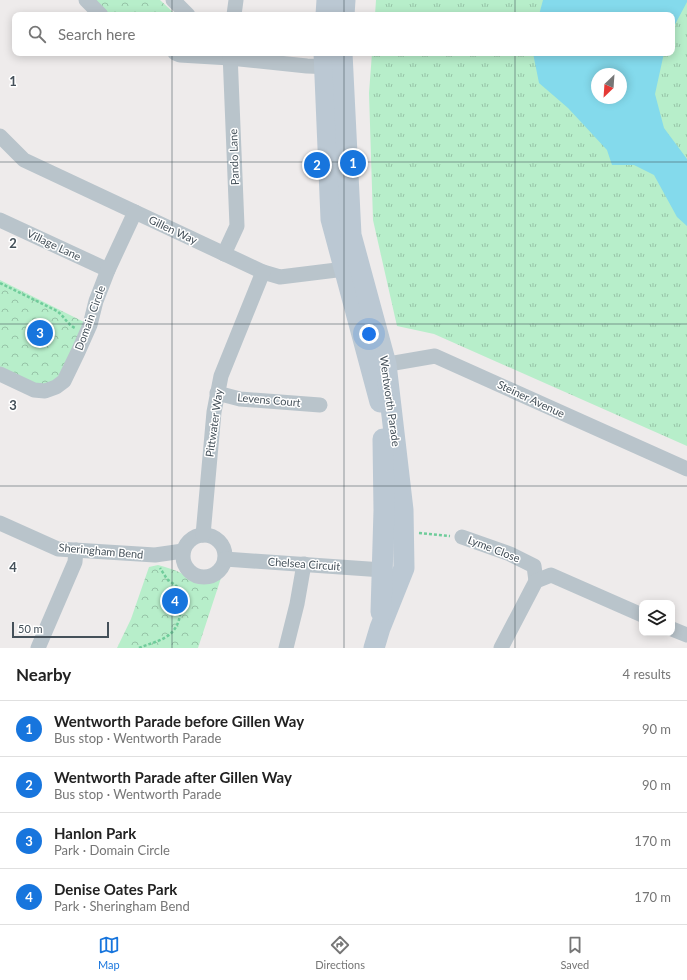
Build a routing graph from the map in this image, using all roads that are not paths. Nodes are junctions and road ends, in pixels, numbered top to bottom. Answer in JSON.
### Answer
{"nodes":[{"id":1,"x":86,"y":0,"type":"edge"},
{"id":2,"x":173,"y":0,"type":"edge"},
{"id":3,"x":236,"y":0,"type":"edge"},
{"id":4,"x":327,"y":0,"type":"edge"},
{"id":5,"x":345,"y":0,"type":"edge"},
{"id":6,"x":98,"y":12,"type":"edge"},
{"id":7,"x":185,"y":12,"type":"edge"},
{"id":8,"x":234,"y":12,"type":"edge"},
{"id":9,"x":326,"y":12,"type":"edge"},
{"id":10,"x":344,"y":12,"type":"edge"},
{"id":11,"x":230,"y":56,"type":"edge"},
{"id":12,"x":333,"y":60,"type":"edge"},
{"id":13,"x":0,"y":136,"type":"edge"},
{"id":14,"x":135,"y":212,"type":"junction"},
{"id":15,"x":0,"y":220,"type":"edge"},
{"id":16,"x":224,"y":254,"type":"junction"},
{"id":17,"x":352,"y":268,"type":"junction"},
{"id":18,"x":108,"y":270,"type":"junction"},
{"id":19,"x":263,"y":272,"type":"junction"},
{"id":20,"x":379,"y":366,"type":"junction"},
{"id":21,"x":0,"y":374,"type":"edge"},
{"id":22,"x":218,"y":393,"type":"junction"},
{"id":23,"x":320,"y":405,"type":"dead end"},
{"id":24,"x":687,"y":469,"type":"edge"},
{"id":25,"x":0,"y":523,"type":"edge"},
{"id":26,"x":203,"y":535,"type":"junction"},
{"id":27,"x":462,"y":537,"type":"dead end"},
{"id":28,"x":76,"y":550,"type":"junction"},
{"id":29,"x":183,"y":551,"type":"junction"},
{"id":30,"x":225,"y":559,"type":"junction"},
{"id":31,"x":304,"y":564,"type":"junction"},
{"id":32,"x":383,"y":570,"type":"junction"},
{"id":33,"x":536,"y":581,"type":"junction"},
{"id":34,"x":639,"y":614,"type":"edge"},
{"id":35,"x":380,"y":628,"type":"junction"},
{"id":36,"x":675,"y":630,"type":"edge"},
{"id":37,"x":687,"y":635,"type":"edge"},
{"id":38,"x":38,"y":648,"type":"edge"},
{"id":39,"x":286,"y":648,"type":"edge"},
{"id":40,"x":374,"y":648,"type":"edge"},
{"id":41,"x":501,"y":648,"type":"edge"}],
"edges":[{"from":1,"to":6,"type":"street"},
{"from":2,"to":7,"type":"street"},
{"from":3,"to":8,"type":"street"},
{"from":4,"to":9,"type":"street"},
{"from":5,"to":10,"type":"street"},
{"from":11,"to":12,"type":"street"},
{"from":11,"to":16,"type":"street","name":"Pando Lane"},
{"from":12,"to":17,"type":"street","name":"Wentworth Parade"},
{"from":13,"to":14,"type":"street","name":"Gillen Way"},
{"from":14,"to":16,"type":"street","name":"Gillen Way"},
{"from":14,"to":18,"type":"street","name":"Domain Circle"},
{"from":15,"to":18,"type":"street","name":"Village Lane"},
{"from":16,"to":19,"type":"street","name":"Gillen Way"},
{"from":17,"to":19,"type":"street","name":"Gillen Way"},
{"from":17,"to":20,"type":"street","name":"Wentworth Parade"},
{"from":18,"to":21,"type":"street","name":"Domain Circle"},
{"from":19,"to":22,"type":"street","name":"Pittwater Way"},
{"from":20,"to":24,"type":"street","name":"Steiner Avenue"},
{"from":20,"to":32,"type":"street","name":"Wentworth Parade"},
{"from":20,"to":35,"type":"street","name":"Wentworth Parade"},
{"from":22,"to":23,"type":"street","name":"Levens Court"},
{"from":22,"to":26,"type":"street","name":"Pittwater Way"},
{"from":25,"to":28,"type":"street","name":"Sheringham Bend"},
{"from":26,"to":29,"type":"street"},
{"from":26,"to":30,"type":"street"},
{"from":27,"to":33,"type":"street","name":"Lyme Close"},
{"from":28,"to":29,"type":"street","name":"Sheringham Bend"},
{"from":28,"to":38,"type":"street"},
{"from":29,"to":30,"type":"street"},
{"from":30,"to":31,"type":"street","name":"Chelsea Circuit"},
{"from":31,"to":32,"type":"street","name":"Chelsea Circuit"},
{"from":31,"to":39,"type":"street"},
{"from":32,"to":35,"type":"street","name":"Wentworth Parade"},
{"from":33,"to":34,"type":"street"},
{"from":33,"to":41,"type":"street"},
{"from":35,"to":40,"type":"street","name":"Wentworth Parade"},
{"from":36,"to":37,"type":"street"}]}
